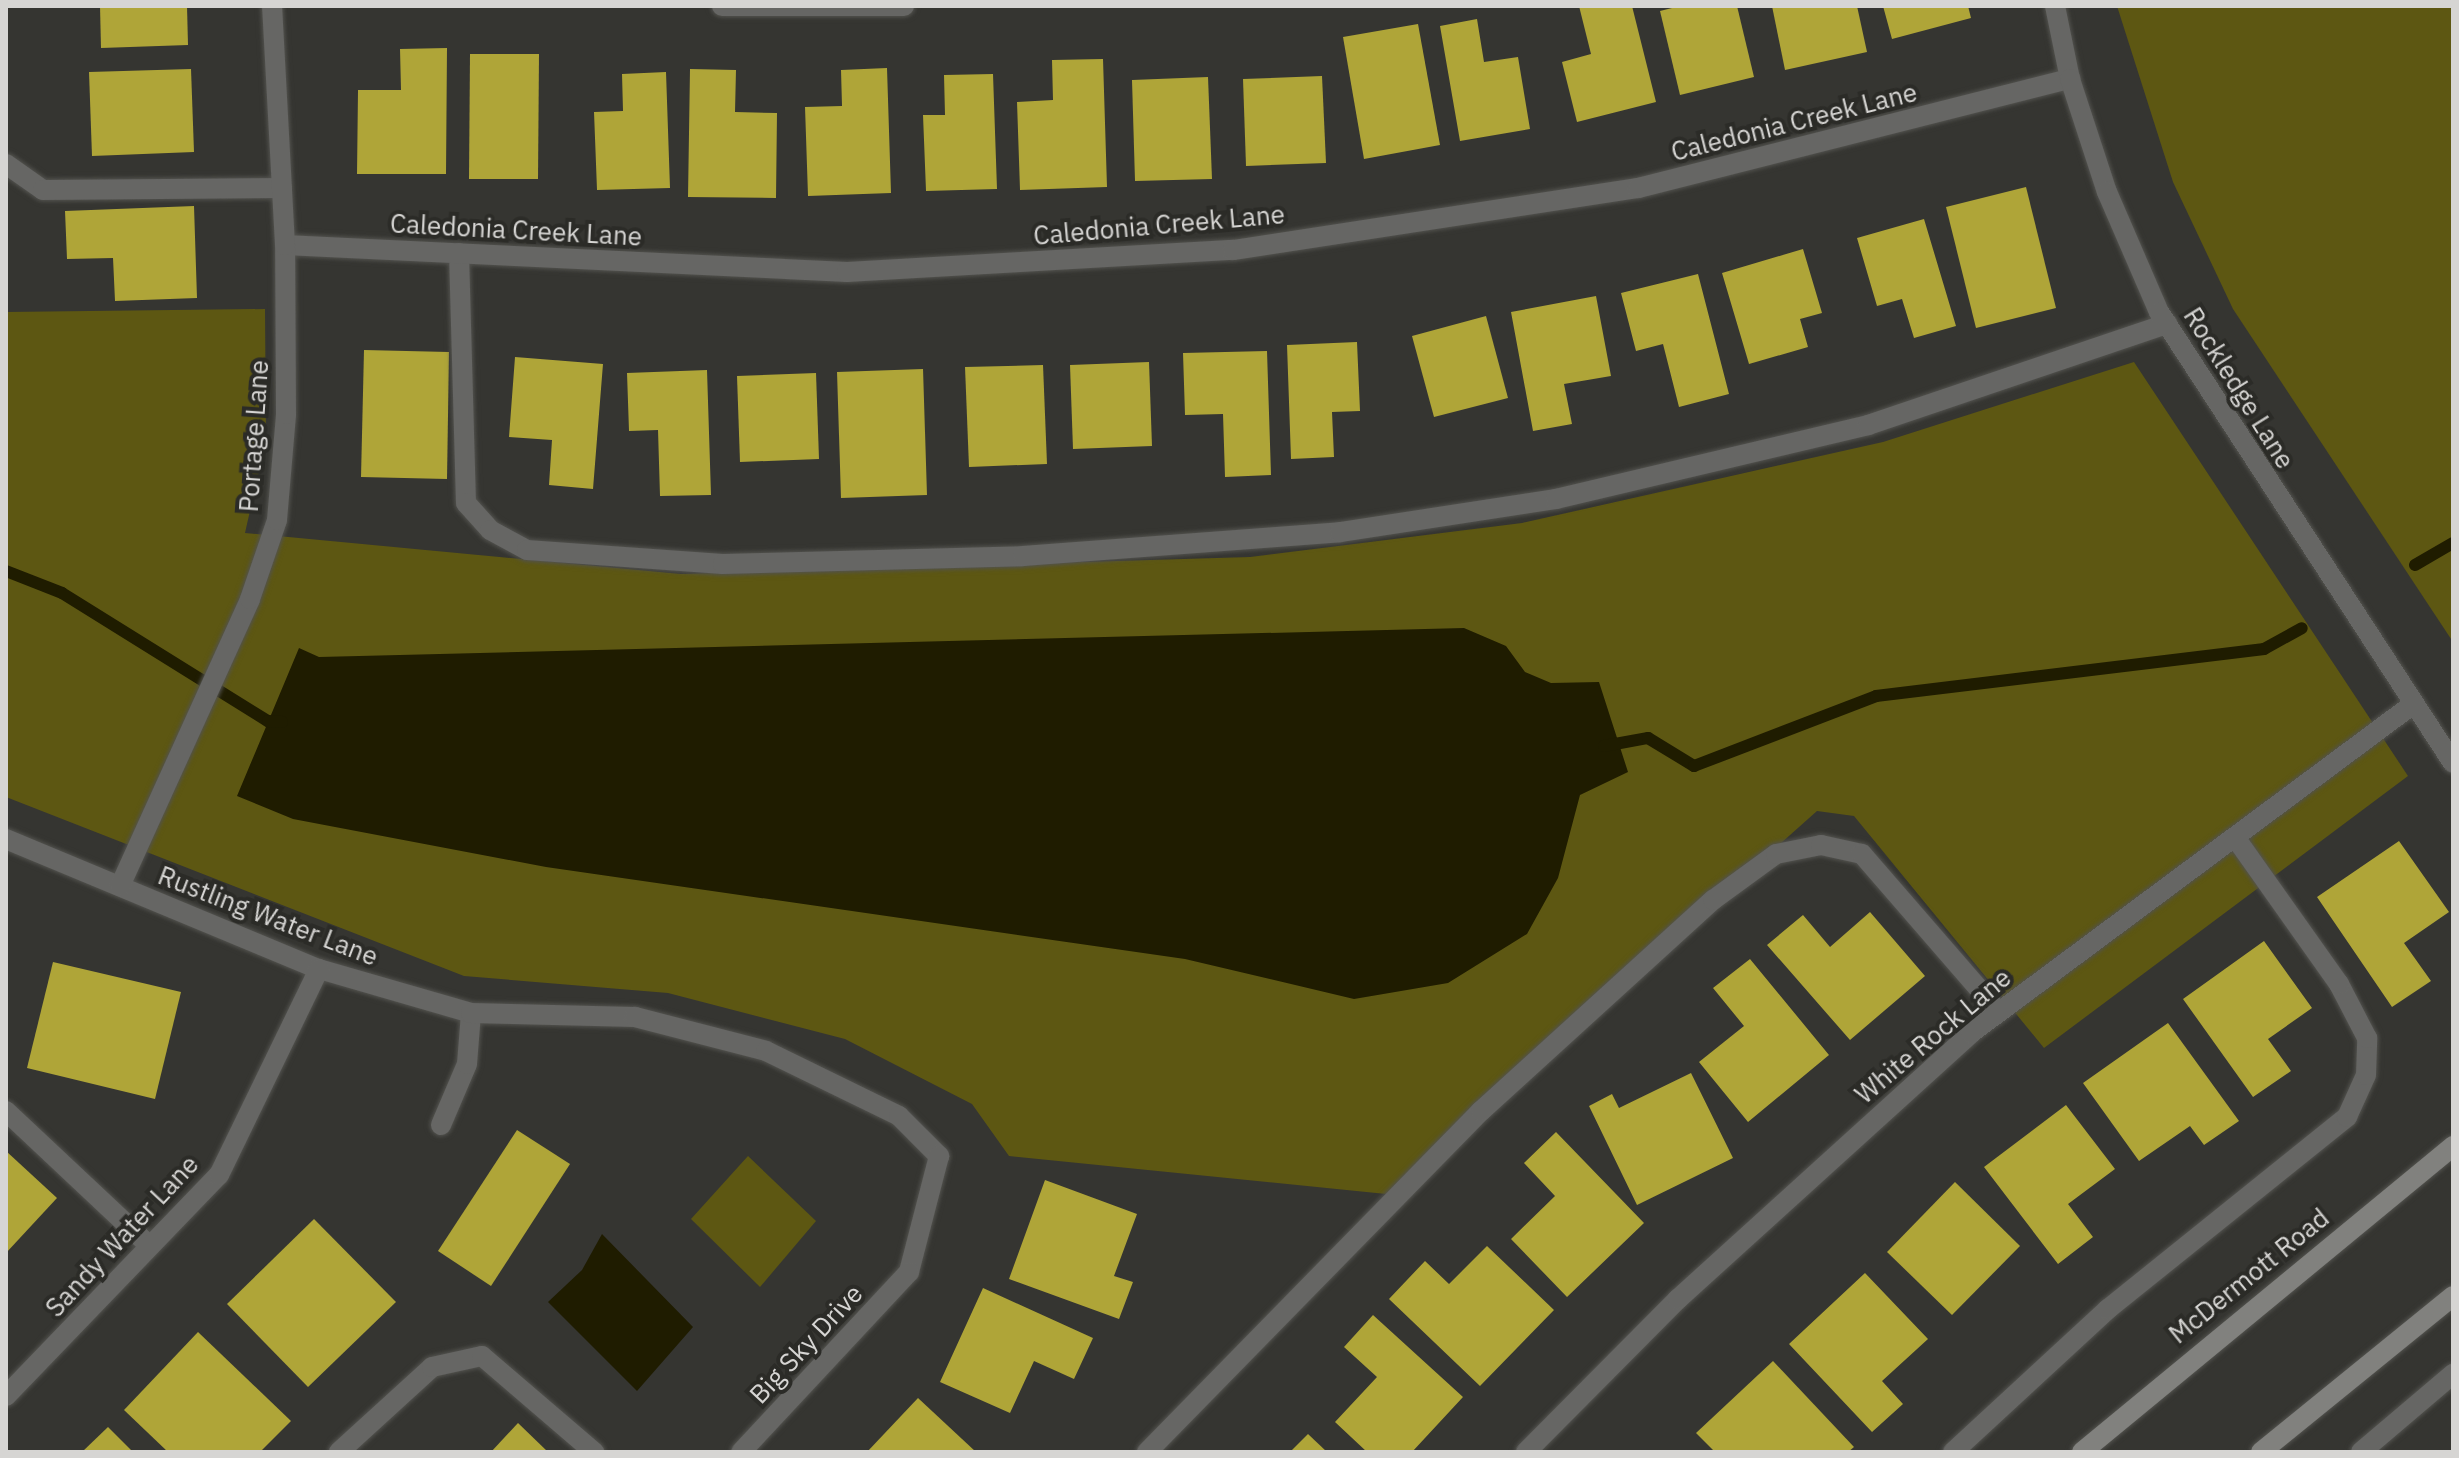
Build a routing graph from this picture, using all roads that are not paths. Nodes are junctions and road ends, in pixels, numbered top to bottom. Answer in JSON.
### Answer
{"nodes":[{"id":1,"x":272,"y":6,"type":"edge"},
{"id":2,"x":722,"y":6,"type":"edge"},
{"id":3,"x":904,"y":6,"type":"edge"},
{"id":4,"x":2055,"y":6,"type":"edge"},
{"id":5,"x":2070,"y":79,"type":"junction"},
{"id":6,"x":6,"y":164,"type":"edge"},
{"id":7,"x":282,"y":188,"type":"junction"},
{"id":8,"x":285,"y":245,"type":"junction"},
{"id":9,"x":459,"y":253,"type":"junction"},
{"id":10,"x":2167,"y":324,"type":"junction"},
{"id":11,"x":2412,"y":705,"type":"junction"},
{"id":12,"x":2453,"y":763,"type":"edge"},
{"id":13,"x":2235,"y":837,"type":"junction"},
{"id":14,"x":6,"y":839,"type":"edge"},
{"id":15,"x":120,"y":886,"type":"junction"},
{"id":16,"x":319,"y":969,"type":"junction"},
{"id":17,"x":1998,"y":1011,"type":"junction"},
{"id":18,"x":471,"y":1013,"type":"junction"},
{"id":19,"x":6,"y":1111,"type":"edge"},
{"id":20,"x":441,"y":1125,"type":"dead end"},
{"id":21,"x":2453,"y":1146,"type":"edge"},
{"id":22,"x":150,"y":1246,"type":"junction"},
{"id":23,"x":909,"y":1272,"type":"joint"},
{"id":24,"x":2453,"y":1296,"type":"edge"},
{"id":25,"x":2453,"y":1374,"type":"edge"},
{"id":26,"x":6,"y":1396,"type":"edge"},
{"id":27,"x":339,"y":1452,"type":"edge"},
{"id":28,"x":594,"y":1452,"type":"edge"},
{"id":29,"x":741,"y":1452,"type":"edge"},
{"id":30,"x":1147,"y":1452,"type":"edge"},
{"id":31,"x":1526,"y":1452,"type":"edge"},
{"id":32,"x":1953,"y":1452,"type":"edge"},
{"id":33,"x":2082,"y":1452,"type":"edge"},
{"id":34,"x":2261,"y":1452,"type":"edge"},
{"id":35,"x":2361,"y":1452,"type":"edge"}],
"edges":[{"from":1,"to":7,"type":"street","name":"Portage Lane"},
{"from":2,"to":3,"type":"street"},
{"from":4,"to":5,"type":"street","name":"Rockledge Lane"},
{"from":5,"to":9,"type":"street","name":"Caledonia Creek Lane"},
{"from":5,"to":10,"type":"street","name":"Rockledge Lane"},
{"from":6,"to":7,"type":"street"},
{"from":7,"to":8,"type":"street","name":"Portage Lane"},
{"from":8,"to":9,"type":"street","name":"Caledonia Creek Lane"},
{"from":8,"to":15,"type":"street","name":"Portage Lane"},
{"from":9,"to":10,"type":"street"},
{"from":10,"to":11,"type":"street","name":"Rockledge Lane"},
{"from":11,"to":12,"type":"street","name":"Rockledge Lane"},
{"from":11,"to":13,"type":"street","name":"White Rock Lane"},
{"from":13,"to":17,"type":"street","name":"White Rock Lane"},
{"from":13,"to":32,"type":"street"},
{"from":14,"to":15,"type":"street","name":"Rustling Water Lane"},
{"from":15,"to":16,"type":"street","name":"Rustling Water Lane"},
{"from":16,"to":18,"type":"street","name":"Rustling Water Lane"},
{"from":16,"to":22,"type":"street","name":"Sandy Water Lane"},
{"from":17,"to":30,"type":"street"},
{"from":17,"to":31,"type":"street","name":"White Rock Lane"},
{"from":18,"to":20,"type":"street"},
{"from":18,"to":23,"type":"street","name":"Rustling Water Lane"},
{"from":19,"to":22,"type":"street"},
{"from":21,"to":33,"type":"main road","name":"McDermott Road"},
{"from":22,"to":26,"type":"street","name":"Sandy Water Lane"},
{"from":23,"to":29,"type":"street","name":"Big Sky Drive"},
{"from":24,"to":34,"type":"main road"},
{"from":25,"to":35,"type":"street"},
{"from":27,"to":28,"type":"street"}]}
